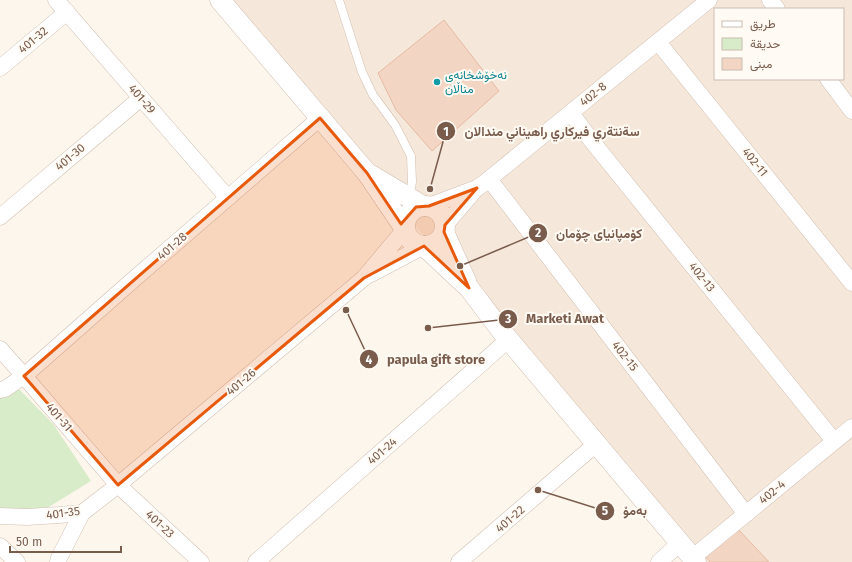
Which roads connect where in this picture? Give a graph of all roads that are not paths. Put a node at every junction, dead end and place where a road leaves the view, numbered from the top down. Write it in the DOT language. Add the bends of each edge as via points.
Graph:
graph roads {
  1 [pos="220,0"];
  2 [pos="339,0"];
  3 [pos="709,0"];
  4 [pos="770,0"];
  5 [pos="61,6"];
  6 [pos="776,8"];
  7 [pos="658,42"];
  8 [pos="0,68"];
  9 [pos="829,80"];
  10 [pos="141,98"];
  11 [pos="852,111"];
  12 [pos="571,112"];
  13 [pos="320,118"];
  14 [pos="367,174"];
  15 [pos="483,183"];
  16 [pos="228,198"];
  17 [pos="420,203"];
  18 [pos="0,217"];
  19 [pos="445,228"];
  20 [pos="405,230"];
  21 [pos="424,246"];
  22 [pos="364,278"];
  23 [pos="852,282"];
  24 [pos="469,288"];
  25 [pos="508,340"];
  26 [pos="0,349"];
  27 [pos="24,376"];
  28 [pos="0,390"];
  29 [pos="852,427"];
  30 [pos="834,441"];
  31 [pos="596,444"];
  32 [pos="118,485"];
  33 [pos="82,513"];
  34 [pos="746,514"];
  35 [pos="0,516"];
  36 [pos="0,546"];
  37 [pos="689,554"];
  38 [pos="17,562"];
  39 [pos="58,562"];
  40 [pos="202,562"];
  41 [pos="256,562"];
  42 [pos="459,562"];
  43 [pos="659,562"];
  1 -- 13 [label="street"];
  2 -- 17 [label="lane" via="372,95 395,125 410,156 412,182"];
  3 -- 7 [label="street, 402-8"];
  4 -- 6 [label="street"];
  5 -- 8 [label="street, 401-32"];
  5 -- 10 [label="street, 401-29"];
  7 -- 12 [label="street, 402-8"];
  7 -- 23 [label="street, 402-11"];
  9 -- 11 [label="street"];
  10 -- 16 [label="street, 401-29"];
  10 -- 18 [label="street, 401-30"];
  12 -- 15 [label="street, 402-8"];
  12 -- 30 [label="street, 402-13"];
  13 -- 14 [label="street"];
  13 -- 16 [label="street, 401-28"];
  14 -- 17 [label="street"];
  14 -- 20 [label="street"];
  15 -- 17 [label="street"];
  15 -- 19 [label="street"];
  15 -- 34 [label="street, 402-15"];
  16 -- 27 [label="street, 401-28"];
  17 -- 19 [label="street" via="435,208 440,213"];
  17 -- 20 [label="street" via="407,216"];
  19 -- 21 [label="street" via="442,238"];
  19 -- 24 [label="street"];
  20 -- 21 [label="street" via="411,241"];
  20 -- 22 [label="street"];
  21 -- 22 [label="street"];
  21 -- 24 [label="street"];
  22 -- 32 [label="street, 401-26"];
  24 -- 25 [label="street"];
  25 -- 31 [label="street"];
  25 -- 41 [label="street, 401-24"];
  26 -- 27 [label="street, 401-31"];
  27 -- 28 [label="street, 401-28"];
  27 -- 32 [label="street, 401-31"];
  29 -- 30 [label="street, 402-4"];
  30 -- 34 [label="street, 402-4"];
  31 -- 37 [label="street"];
  31 -- 42 [label="street, 401-22"];
  32 -- 33 [label="street, 401-35"];
  32 -- 40 [label="street, 401-23"];
  33 -- 35 [label="street, 401-35"];
  33 -- 39 [label="street"];
  34 -- 37 [label="street, 402-4"];
  36 -- 38 [label="street"];
  37 -- 43 [label="street, 402-4"];
}
